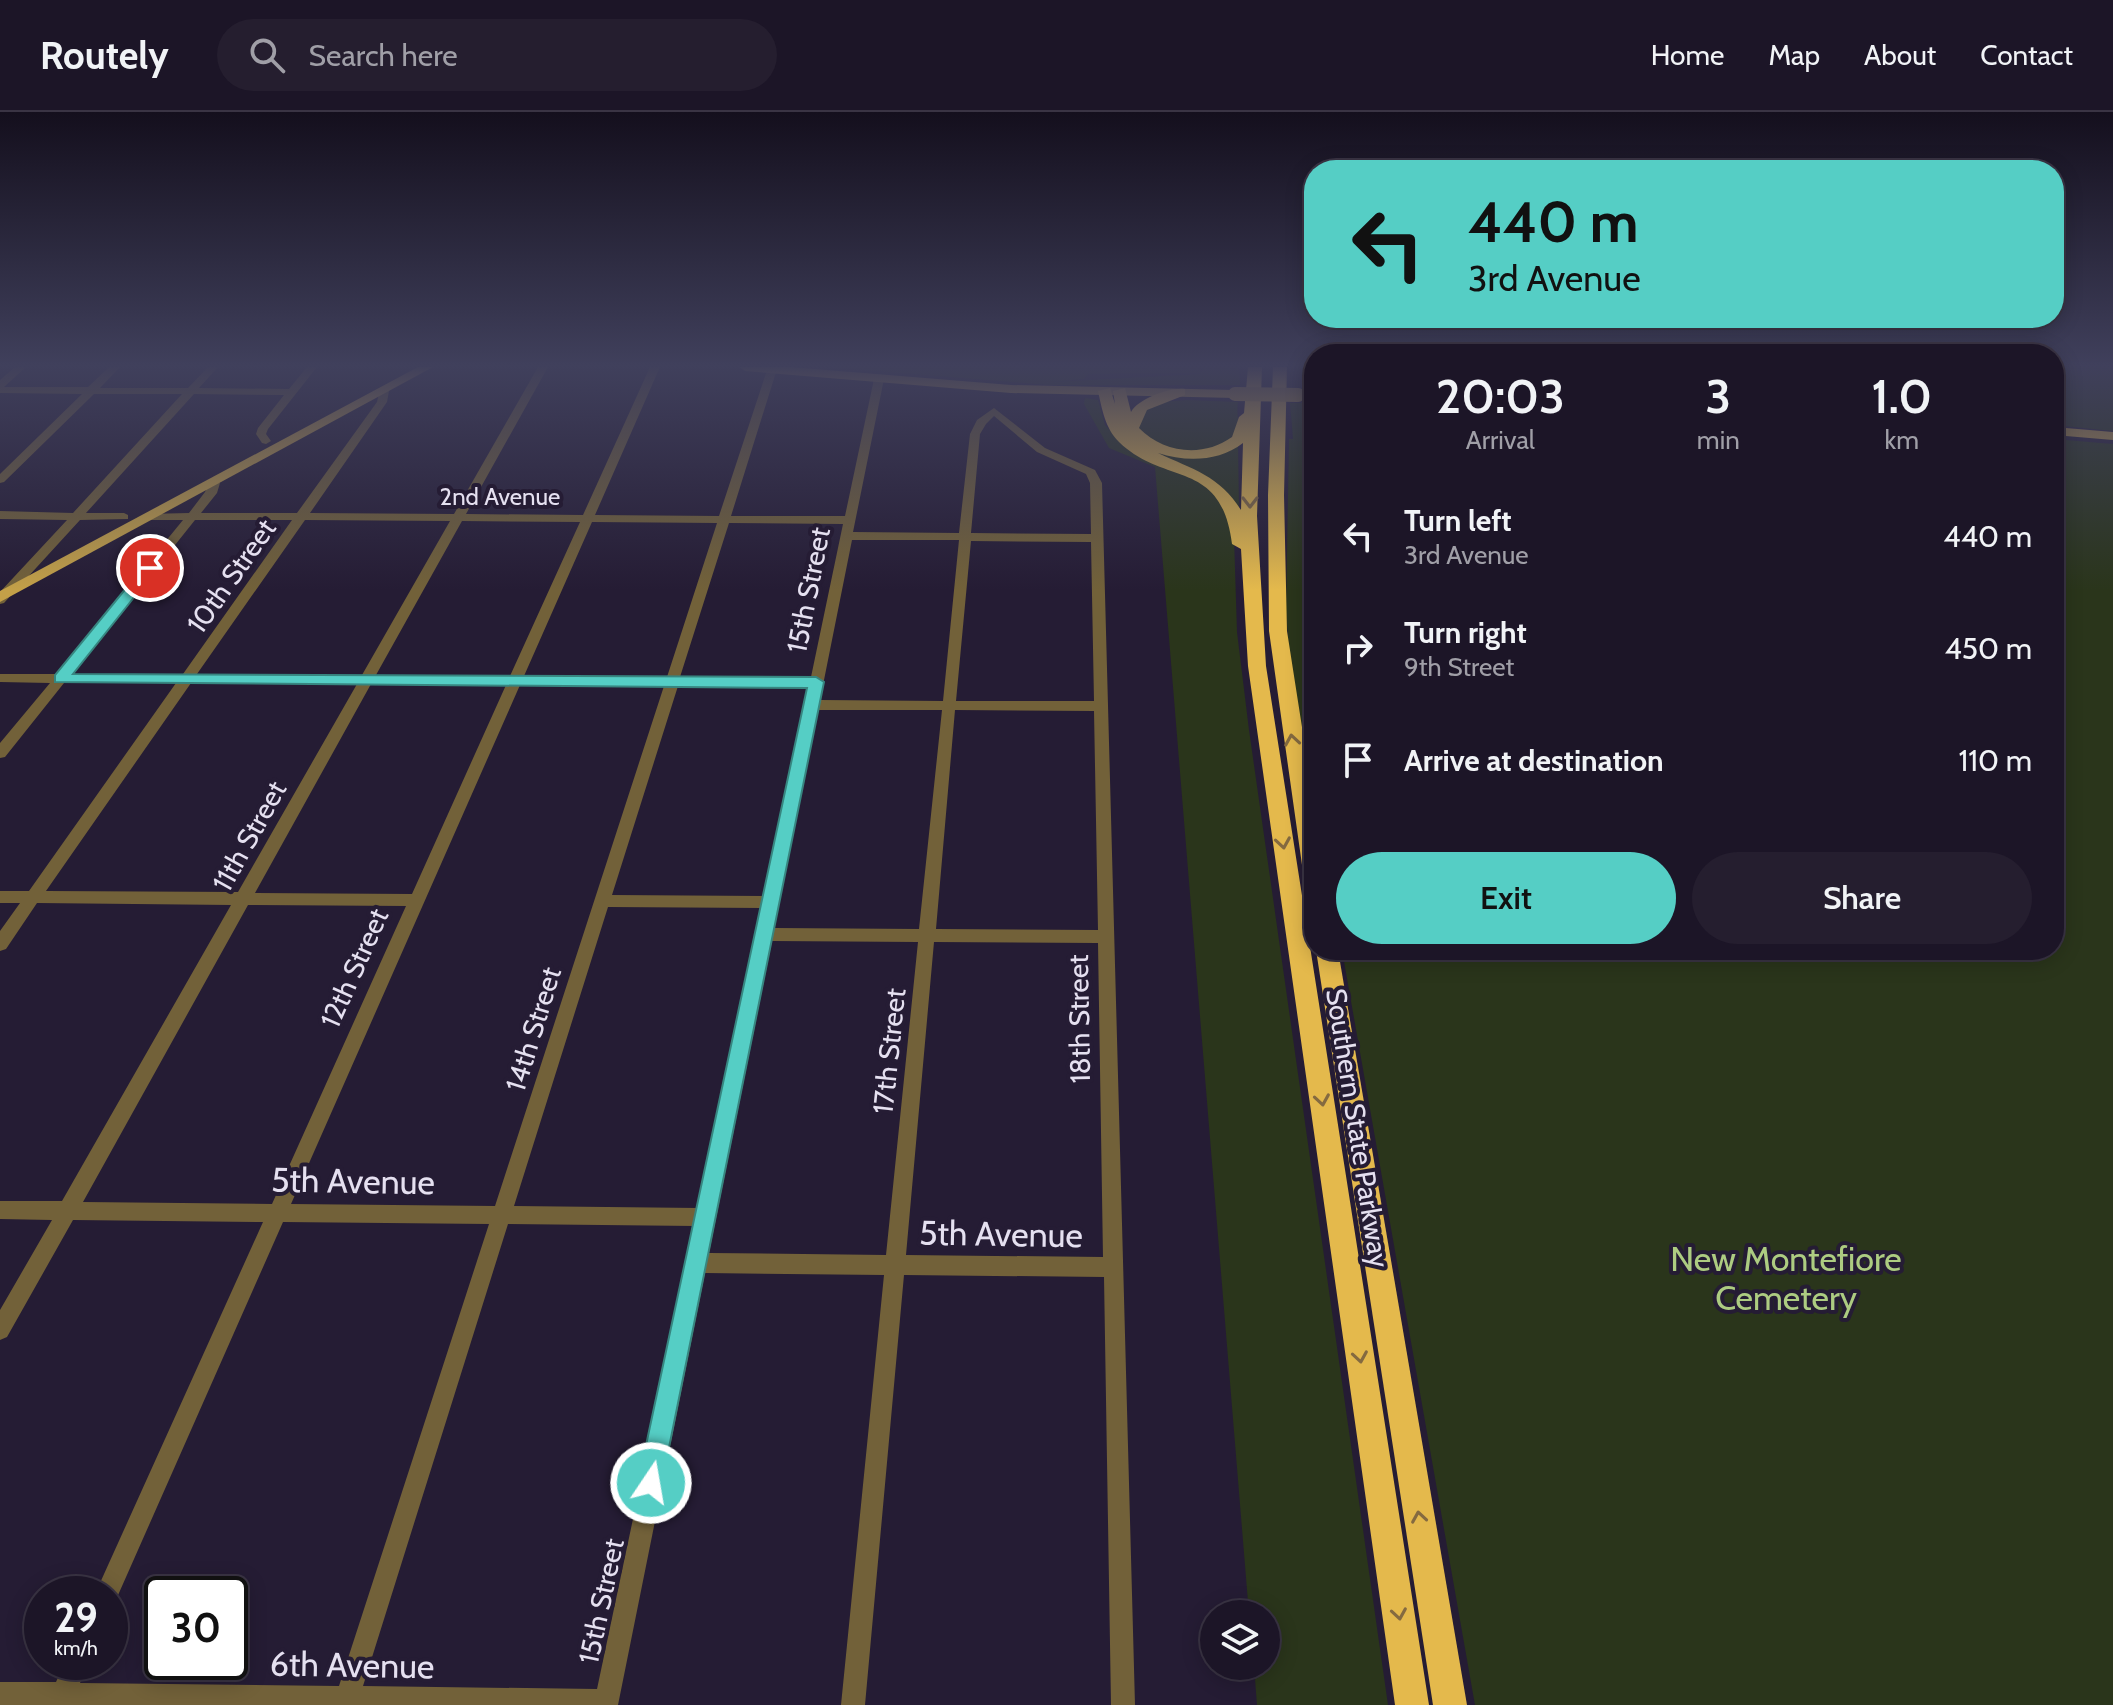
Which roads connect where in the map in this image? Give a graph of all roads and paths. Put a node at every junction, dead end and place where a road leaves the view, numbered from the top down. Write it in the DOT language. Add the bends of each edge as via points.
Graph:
graph roads {
  1 [pos="40,441"];
  2 [pos="144,441"];
  3 [pos="266,441"];
  4 [pos="291,441"];
  5 [pos="355,441"];
  6 [pos="501,441"];
  7 [pos="621,441"];
  8 [pos="748,441"];
  9 [pos="866,441"];
  10 [pos="974,441"];
  11 [pos="1031,441"];
  12 [pos="1127,441"];
  13 [pos="1144,441"];
  14 [pos="1235,441"];
  15 [pos="1252,441"];
  16 [pos="1277,441"];
  17 [pos="0,480"];
  18 [pos="214,483"];
  19 [pos="0,515"];
  20 [pos="77,515"];
  21 [pos="151,516"];
  22 [pos="192,516"];
  23 [pos="124,517"];
  24 [pos="302,517"];
  25 [pos="458,518"];
  26 [pos="586,518"];
  27 [pos="723,519"];
  28 [pos="847,528"];
  29 [pos="965,537"];
  30 [pos="1097,538"];
  31 [pos="32,566"];
  32 [pos="1251,592"];
  33 [pos="1,593"];
  34 [pos="0,678"];
  35 [pos="60,679"];
  36 [pos="187,679"];
  37 [pos="367,679"];
  38 [pos="515,681"];
  39 [pos="672,681"];
  40 [pos="816,682"];
  41 [pos="811,705"];
  42 [pos="949,705"];
  43 [pos="1101,706"];
  44 [pos="0,753"];
  45 [pos="1304,807"];
  46 [pos="0,897"];
  47 [pos="33,898"];
  48 [pos="243,899"];
  49 [pos="417,900"];
  50 [pos="601,901"];
  51 [pos="770,902"];
  52 [pos="764,934"];
  53 [pos="927,935"];
  54 [pos="1105,937"];
  55 [pos="0,944"];
  56 [pos="1329,960"];
  57 [pos="0,1210"];
  58 [pos="67,1211"];
  59 [pos="279,1212"];
  60 [pos="502,1214"];
  61 [pos="705,1217"];
  62 [pos="696,1263"];
  63 [pos="895,1265"];
  64 [pos="1113,1267"];
  65 [pos="0,1330"];
  66 [pos="115,1576"];
  67 [pos="69,1680"];
  68 [pos="0,1694"];
  69 [pos="60,1700"];
  70 [pos="346,1702"];
  71 [pos="606,1703"];
  72 [pos="853,1705"];
  73 [pos="1123,1705"];
  74 [pos="1412,1705"];
  75 [pos="1450,1705"];
  1 -- 17 [label="street"];
  2 -- 20 [label="street"];
  3 -- 23 [label="main road"];
  4 -- 18 [label="main road"];
  5 -- 24 [label="street, 10th Street"];
  6 -- 25 [label="street, 11th Street"];
  7 -- 26 [label="street, 12th Street"];
  8 -- 27 [label="street, 14th Street"];
  9 -- 28 [label="street, 15th Street"];
  10 -- 29 [label="street, 17th Street"];
  11 -- 30 [label="street, 18th Street" via="1093,474"];
  12 -- 32 [label="highway" via="1204,479 1227,499 1237,520"];
  13 -- 14 [label="highway" via="1189,454 1217,451"];
  15 -- 32 [label="highway, Southern State Parkway, one-way"];
  45 -- 16 [label="highway, one-way" via="1280,650"];
  18 -- 21 [label="main road"];
  18 -- 22 [label="street"];
  19 -- 20 [label="street"];
  20 -- 23 [label="street"];
  20 -- 31 [label="street"];
  21 -- 22 [label="street, 2nd Avenue"];
  21 -- 33 [label="main road"];
  22 -- 24 [label="street, 2nd Avenue"];
  22 -- 35 [label="street"];
  23 -- 31 [label="main road"];
  24 -- 25 [label="street, 2nd Avenue"];
  24 -- 36 [label="street, 10th Street"];
  25 -- 26 [label="street, 2nd Avenue"];
  25 -- 37 [label="street, 11th Street"];
  26 -- 27 [label="street, 2nd Avenue"];
  26 -- 38 [label="street, 12th Street"];
  27 -- 28 [label="street, 2nd Avenue"];
  27 -- 39 [label="street, 14th Street"];
  28 -- 29 [label="street, 2nd Avenue"];
  28 -- 40 [label="street, 15th Street"];
  29 -- 30 [label="street, 2nd Avenue"];
  29 -- 42 [label="street, 17th Street"];
  30 -- 43 [label="street, 18th Street"];
  31 -- 33 [label="main road"];
  32 -- 74 [label="highway, Southern State Parkway, one-way" via="1263,707"];
  34 -- 35 [label="street"];
  35 -- 36 [label="street"];
  35 -- 44 [label="street"];
  36 -- 37 [label="street"];
  36 -- 47 [label="street, 10th Street"];
  37 -- 38 [label="street"];
  37 -- 48 [label="street, 11th Street"];
  38 -- 39 [label="street"];
  38 -- 49 [label="street, 12th Street"];
  39 -- 40 [label="street"];
  39 -- 50 [label="street, 14th Street"];
  40 -- 41 [label="street, 15th Street"];
  41 -- 42 [label="street"];
  41 -- 51 [label="street, 15th Street"];
  42 -- 43 [label="street"];
  42 -- 53 [label="street, 17th Street"];
  43 -- 54 [label="street, 18th Street"];
  46 -- 47 [label="street"];
  47 -- 48 [label="street"];
  47 -- 55 [label="street, 10th Street"];
  48 -- 49 [label="street"];
  48 -- 58 [label="street, 11th Street"];
  49 -- 59 [label="street, 12th Street"];
  50 -- 51 [label="street"];
  50 -- 60 [label="street, 14th Street"];
  51 -- 52 [label="street, 15th Street"];
  52 -- 53 [label="street"];
  52 -- 61 [label="street, 15th Street"];
  53 -- 54 [label="street"];
  53 -- 63 [label="street, 17th Street"];
  54 -- 64 [label="street, 18th Street"];
  75 -- 56 [label="highway, Southern State Parkway, one-way"];
  57 -- 58 [label="street, 5th Avenue"];
  58 -- 59 [label="street, 5th Avenue"];
  58 -- 65 [label="street, 11th Street"];
  59 -- 60 [label="street, 5th Avenue"];
  59 -- 66 [label="street, 12th Street"];
  60 -- 61 [label="street, 5th Avenue"];
  60 -- 70 [label="street, 14th Street"];
  61 -- 62 [label="street, 15th Street"];
  62 -- 63 [label="street, 5th Avenue"];
  62 -- 71 [label="street, 15th Street"];
  63 -- 64 [label="street, 5th Avenue"];
  63 -- 72 [label="street, 17th Street"];
  64 -- 73 [label="street, 18th Street"];
  67 -- 69 [label="street"];
  68 -- 69 [label="street, 6th Avenue"];
  69 -- 70 [label="street, 6th Avenue"];
  70 -- 71 [label="street, 6th Avenue"];
}
